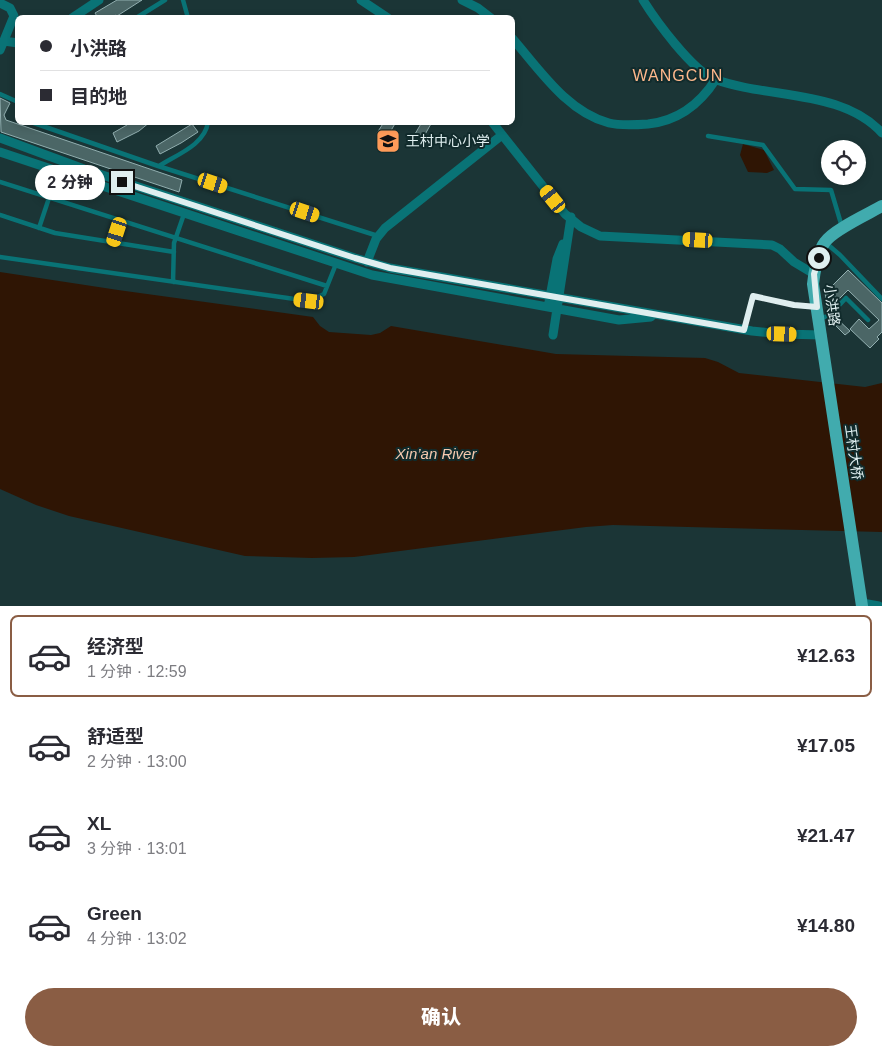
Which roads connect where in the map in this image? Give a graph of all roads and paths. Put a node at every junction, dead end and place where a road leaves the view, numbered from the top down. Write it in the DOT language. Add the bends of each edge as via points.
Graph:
graph roads {
  1 [pos="99,0"];
  2 [pos="165,0"];
  3 [pos="183,0"];
  4 [pos="361,0"];
  5 [pos="462,0"];
  6 [pos="642,0"];
  7 [pos="0,3"];
  8 [pos="76,15"];
  9 [pos="141,15"];
  10 [pos="187,15"];
  11 [pos="384,15"];
  12 [pos="487,15"];
  13 [pos="515,42"];
  14 [pos="15,44"];
  15 [pos="2,46"];
  16 [pos="716,79"];
  17 [pos="0,94"];
  18 [pos="15,101"];
  19 [pos="46,125"];
  20 [pos="207,125"];
  21 [pos="494,125"];
  22 [pos="882,133"];
  23 [pos="502,135"];
  24 [pos="708,136"];
  25 [pos="0,138"];
  26 [pos="0,152"];
  27 [pos="158,166"];
  28 [pos="0,182"];
  29 [pos="49,198"];
  30 [pos="882,206"];
  31 [pos="184,214"];
  32 [pos="0,215"];
  33 [pos="572,219"];
  34 [pos="121,221"];
  35 [pos="39,228"];
  36 [pos="842,228"];
  37 [pos="378,236"];
  38 [pos="176,238"];
  39 [pos="825,242"];
  40 [pos="113,244"];
  41 [pos="174,252"];
  42 [pos="0,257"];
  43 [pos="367,262"];
  44 [pos="336,264"];
  45 [pos="814,274"];
  46 [pos="172,282"];
  47 [pos="327,286"];
  48 [pos="550,297"];
  49 [pos="882,299"];
  50 [pos="548,307"];
  51 [pos="818,313"];
  52 [pos="664,316"];
  53 [pos="868,320"];
  54 [pos="744,330"];
  55 [pos="553,335"];
  56 [pos="822,335"];
  57 [pos="824,352"];
  58 [pos="862,604"];
  59 [pos="879,606"];
  1 -- 8 [label="street"];
  2 -- 9 [label="lane"];
  3 -- 10 [label="lane"];
  4 -- 11 [label="street"];
  5 -- 12 [label="street"];
  6 -- 16 [label="street" via="694,64"];
  7 -- 15 [label="street" via="10,8 14,16"];
  13 -- 16 [label="street" via="568,99 592,117 610,124 657,123 674,117 703,97"];
  14 -- 15 [label="street"];
  16 -- 22 [label="street" via="842,106 866,118"];
  17 -- 18 [label="lane"];
  19 -- 27 [label="lane"];
  20 -- 27 [label="lane" via="198,142"];
  21 -- 23 [label="street"];
  23 -- 33 [label="street"];
  23 -- 37 [label="street"];
  24 -- 36 [label="lane" via="763,145 795,189 831,190"];
  25 -- 43 [label="street"];
  26 -- 31 [label="street"];
  27 -- 37 [label="lane"];
  28 -- 29 [label="lane"];
  29 -- 34 [label="lane"];
  29 -- 35 [label="lane"];
  30 -- 36 [label="main road"];
  31 -- 38 [label="lane"];
  31 -- 44 [label="street"];
  32 -- 35 [label="lane"];
  33 -- 45 [label="street" via="600,236 772,245"];
  33 -- 48 [label="street" via="557,259"];
  33 -- 55 [label="street"];
  34 -- 38 [label="lane"];
  34 -- 40 [label="lane"];
  35 -- 40 [label="lane"];
  36 -- 39 [label="main road"];
  37 -- 43 [label="street"];
  38 -- 41 [label="lane"];
  38 -- 47 [label="lane"];
  39 -- 45 [label="main road, 小洪路"];
  39 -- 49 [label="lane"];
  40 -- 41 [label="lane"];
  41 -- 46 [label="lane"];
  42 -- 46 [label="lane"];
  43 -- 48 [label="street"];
  44 -- 47 [label="lane"];
  44 -- 50 [label="street" via="403,282"];
  45 -- 51 [label="main road, 小洪路"];
  46 -- 47 [label="lane" via="309,301 324,294"];
  48 -- 50 [label="street"];
  48 -- 52 [label="street"];
  50 -- 52 [label="street" via="619,320"];
  51 -- 53 [label="lane" via="829,316 846,298"];
  51 -- 54 [label="lane" via="753,296"];
  51 -- 56 [label="main road, 小洪路"];
  52 -- 54 [label="street"];
  54 -- 56 [label="street"];
  56 -- 57 [label="main road, 小洪路"];
  57 -- 58 [label="main road, 王村大桥"];
  58 -- 59 [label="street"];
}
